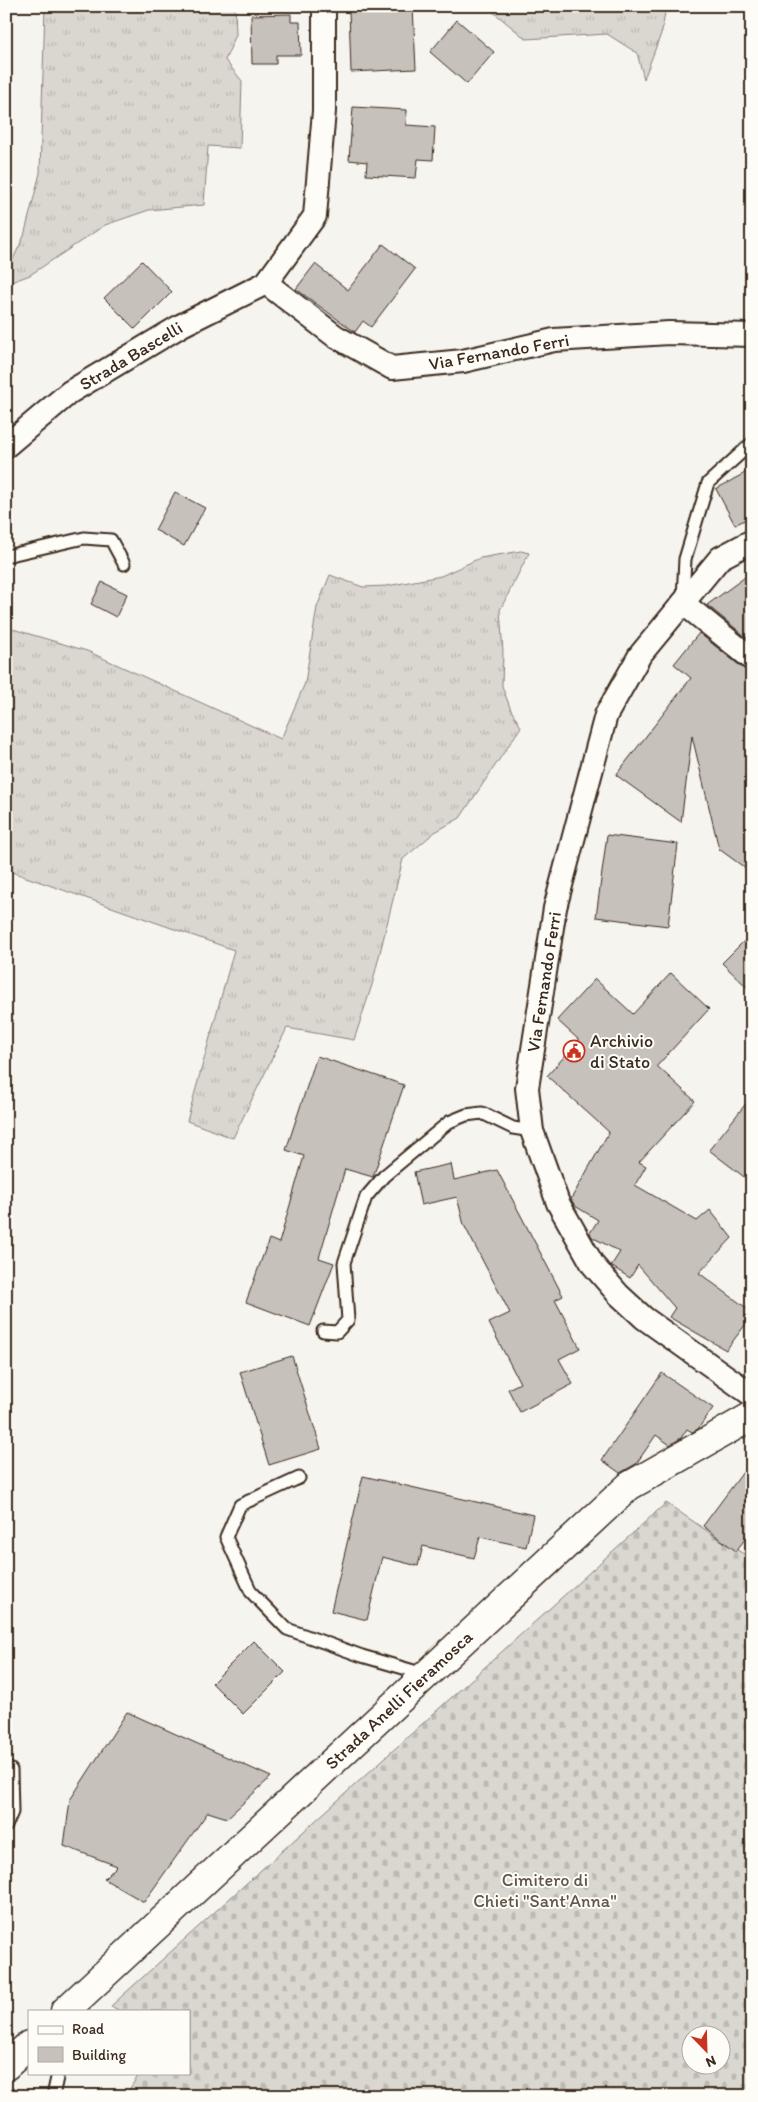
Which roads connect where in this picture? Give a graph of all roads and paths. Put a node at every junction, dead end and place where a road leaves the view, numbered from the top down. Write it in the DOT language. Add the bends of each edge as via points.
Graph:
graph roads {
  1 [pos="324,6"];
  2 [pos="266,283"];
  3 [pos="752,335"];
  4 [pos="752,443"];
  5 [pos="6,446"];
  6 [pos="752,541"];
  7 [pos="6,556"];
  8 [pos="124,564"];
  9 [pos="683,603"];
  10 [pos="752,659"];
  11 [pos="532,1131"];
  12 [pos="323,1331"];
  13 [pos="752,1395"];
  14 [pos="752,1416"];
  15 [pos="299,1478"];
  16 [pos="426,1675"];
  17 [pos="6,1767"];
  18 [pos="6,1826"];
  19 [pos="72,2007"];
  20 [pos="28,2046"];
  21 [pos="6,2066"];
  22 [pos="58,2074"];
  23 [pos="53,2096"];
  1 -- 2 [label="street" via="324,112 315,216"];
  2 -- 3 [label="street, Via Fernando Ferri" via="335,336 392,368 463,361 554,340 669,333"];
  2 -- 5 [label="street, Strada Bascelli" via="182,325 70,392"];
  4 -- 9 [label="lane" via="708,482 685,559"];
  6 -- 9 [label="street, Via Fernando Ferri" via="720,558"];
  7 -- 8 [label="lane" via="84,538 111,540"];
  9 -- 10 [label="street"];
  9 -- 11 [label="street, Via Fernando Ferri" via="640,655 606,715 555,908 527,1088"];
  11 -- 12 [label="lane" via="513,1128 482,1113 466,1115 449,1122 384,1176 366,1197 344,1263 348,1320 337,1332"];
  11 -- 13 [label="street, Via Fernando Ferri" via="558,1203 593,1265 644,1318"];
  14 -- 16 [label="street, Strada Anelli Fieramosca" via="630,1486"];
  15 -- 16 [label="lane" via="240,1505 226,1537 251,1592 287,1629"];
  16 -- 19 [label="street, Strada Anelli Fieramosca"];
  17 -- 18 [label="lane" via="11,1770 12,1812"];
  20 -- 21 [label="street"];
  22 -- 23 [label="lane"];
}
